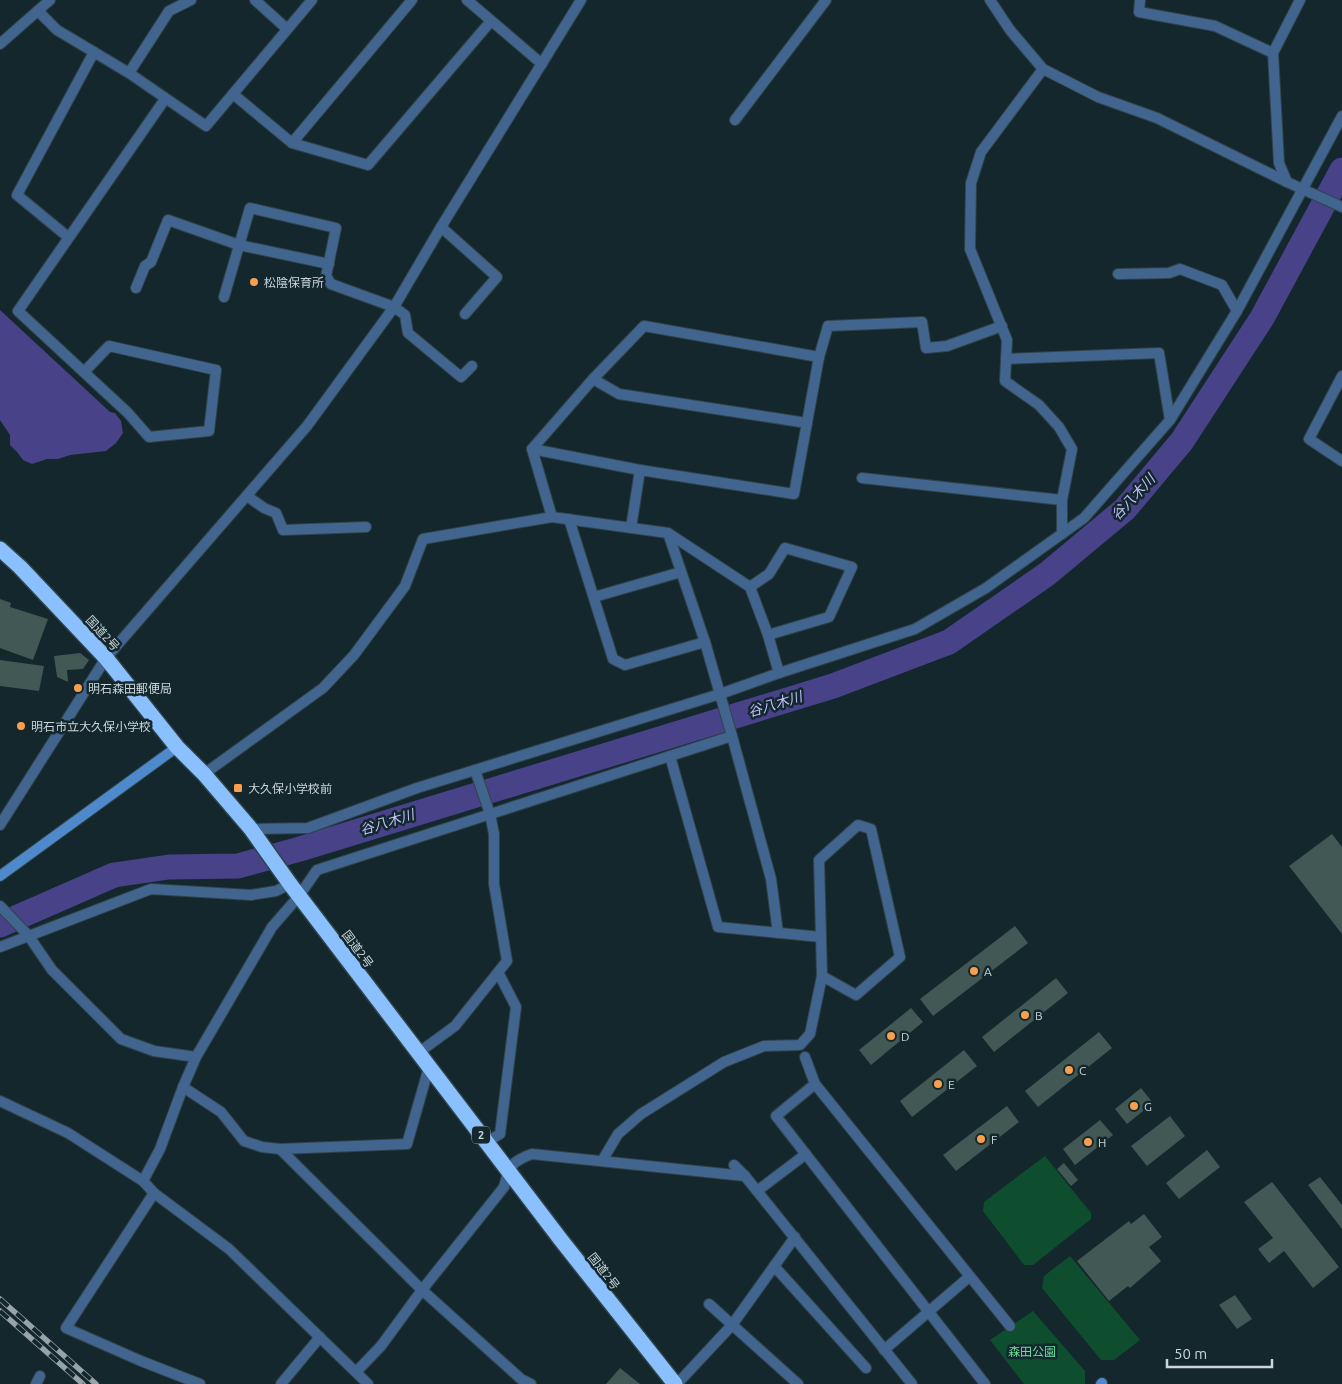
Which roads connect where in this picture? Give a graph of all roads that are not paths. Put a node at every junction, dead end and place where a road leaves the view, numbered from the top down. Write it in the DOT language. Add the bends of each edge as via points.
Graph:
graph roads {
  1 [pos="50,0"];
  2 [pos="191,0"];
  3 [pos="255,0"];
  4 [pos="312,0"];
  5 [pos="412,0"];
  6 [pos="467,0"];
  7 [pos="826,0"];
  8 [pos="990,0"];
  9 [pos="1140,0"];
  10 [pos="1300,0"];
  11 [pos="580,1"];
  12 [pos="38,11"];
  13 [pos="491,20"];
  14 [pos="287,29"];
  15 [pos="0,44"];
  16 [pos="94,52"];
  17 [pos="1273,53"];
  18 [pos="542,64"];
  19 [pos="1043,69"];
  20 [pos="129,73"];
  21 [pos="233,94"];
  22 [pos="165,99"];
  23 [pos="1342,116"];
  24 [pos="735,120"];
  25 [pos="292,143"];
  26 [pos="1287,182"];
  27 [pos="1302,189"];
  28 [pos="1342,207"];
  29 [pos="441,227"];
  30 [pos="68,237"];
  31 [pos="239,245"];
  32 [pos="329,264"];
  33 [pos="1118,274"];
  34 [pos="136,288"];
  35 [pos="224,297"];
  36 [pos="394,307"];
  37 [pos="1237,311"];
  38 [pos="465,314"];
  39 [pos="1002,326"];
  40 [pos="818,357"];
  41 [pos="1006,359"];
  42 [pos="472,366"];
  43 [pos="84,372"];
  44 [pos="1342,378"];
  45 [pos="593,379"];
  46 [pos="1170,420"];
  47 [pos="807,424"];
  48 [pos="532,449"];
  49 [pos="1342,461"];
  50 [pos="640,470"];
  51 [pos="862,478"];
  52 [pos="246,496"];
  53 [pos="1062,500"];
  54 [pos="552,517"];
  55 [pos="569,519"];
  56 [pos="366,527"];
  57 [pos="631,528"];
  58 [pos="668,533"];
  59 [pos="1062,534"];
  60 [pos="0,548"];
  61 [pos="681,572"];
  62 [pos="750,588"];
  63 [pos="594,597"];
  64 [pos="768,635"];
  65 [pos="704,642"];
  66 [pos="106,658"];
  67 [pos="779,673"];
  68 [pos="720,694"];
  69 [pos="732,736"];
  70 [pos="177,747"];
  71 [pos="670,756"];
  72 [pos="475,770"];
  73 [pos="204,774"];
  74 [pos="490,814"];
  75 [pos="0,825"];
  76 [pos="251,829"];
  77 [pos="0,876"];
  78 [pos="295,890"];
  79 [pos="0,906"];
  80 [pos="778,933"];
  81 [pos="28,935"];
  82 [pos="821,937"];
  83 [pos="0,947"];
  84 [pos="498,974"];
  85 [pos="822,976"];
  86 [pos="418,1053"];
  87 [pos="196,1056"];
  88 [pos="804,1058"];
  89 [pos="429,1067"];
  90 [pos="815,1084"];
  91 [pos="183,1087"];
  92 [pos="0,1101"];
  93 [pos="487,1142"];
  94 [pos="280,1149"];
  95 [pos="806,1154"];
  96 [pos="602,1161"];
  97 [pos="734,1165"];
  98 [pos="508,1170"];
  99 [pos="745,1176"];
  100 [pos="143,1181"];
  101 [pos="757,1191"];
  102 [pos="154,1193"];
  103 [pos="795,1238"];
  104 [pos="774,1266"];
  105 [pos="969,1277"];
  106 [pos="422,1290"];
  107 [pos="709,1304"];
  108 [pos="928,1312"];
  109 [pos="732,1325"];
  110 [pos="1010,1326"];
  111 [pos="320,1337"];
  112 [pos="884,1350"];
  113 [pos="866,1368"];
  114 [pos="356,1372"];
  115 [pos="200,1384"];
  116 [pos="281,1384"];
  117 [pos="368,1384"];
  118 [pos="531,1384"];
  119 [pos="676,1384"];
  120 [pos="798,1384"];
  121 [pos="912,1384"];
  122 [pos="985,1384"];
  1 -- 12 [label="street"];
  2 -- 20 [label="street" via="169,11"];
  3 -- 14 [label="street"];
  4 -- 14 [label="street"];
  5 -- 25 [label="street"];
  6 -- 13 [label="street"];
  7 -- 24 [label="street"];
  8 -- 19 [label="street"];
  9 -- 17 [label="street" via="1139,12 1215,26"];
  10 -- 17 [label="street"];
  11 -- 18 [label="street"];
  12 -- 15 [label="street"];
  12 -- 16 [label="street" via="57,30"];
  13 -- 18 [label="street"];
  13 -- 25 [label="street" via="368,165"];
  14 -- 21 [label="street"];
  16 -- 20 [label="street"];
  16 -- 30 [label="street" via="17,195"];
  17 -- 26 [label="street" via="1279,163"];
  18 -- 29 [label="street"];
  19 -- 26 [label="street" via="1098,97 1157,118"];
  19 -- 39 [label="street" via="981,152 971,183 970,249"];
  20 -- 22 [label="street"];
  21 -- 22 [label="street" via="206,126"];
  21 -- 25 [label="street"];
  22 -- 30 [label="street"];
  23 -- 27 [label="street"];
  26 -- 27 [label="street"];
  27 -- 28 [label="street"];
  27 -- 37 [label="street"];
  29 -- 36 [label="street"];
  29 -- 38 [label="street" via="497,277"];
  30 -- 43 [label="street" via="18,311"];
  31 -- 32 [label="street"];
  31 -- 32 [label="street" via="250,208 336,228"];
  31 -- 34 [label="street" via="168,220 151,262 145,266"];
  31 -- 35 [label="street"];
  32 -- 36 [label="street" via="326,276 331,284"];
  33 -- 37 [label="street" via="1169,273 1180,269 1222,285"];
  36 -- 42 [label="street" via="405,315 408,333 461,377"];
  36 -- 52 [label="street" via="307,426"];
  37 -- 46 [label="street"];
  39 -- 40 [label="street" via="947,346 926,348 922,322 828,326"];
  39 -- 41 [label="street" via="1007,340"];
  40 -- 45 [label="street" via="644,326"];
  40 -- 47 [label="street"];
  41 -- 46 [label="street" via="1159,353"];
  41 -- 53 [label="street" via="1005,381 1039,405 1059,427 1072,449"];
  43 -- 43 [label="street" via="149,437 209,431 216,370 109,346"];
  44 -- 49 [label="street" via="1309,439"];
  45 -- 47 [label="street" via="619,394"];
  45 -- 48 [label="street"];
  46 -- 59 [label="street" via="1084,518"];
  47 -- 50 [label="street" via="794,494"];
  48 -- 50 [label="street"];
  48 -- 54 [label="street"];
  50 -- 57 [label="street"];
  51 -- 53 [label="street"];
  52 -- 56 [label="street" via="276,513 283,530"];
  52 -- 66 [label="street"];
  53 -- 59 [label="street"];
  54 -- 55 [label="street"];
  54 -- 73 [label="street" via="423,539 405,586 354,655 323,688"];
  55 -- 57 [label="street"];
  55 -- 63 [label="street"];
  57 -- 58 [label="street"];
  58 -- 61 [label="street"];
  58 -- 62 [label="street"];
  59 -- 67 [label="street" via="986,588 915,630"];
  60 -- 66 [label="highway, 国道2号 / 2"];
  61 -- 63 [label="street"];
  61 -- 65 [label="street"];
  62 -- 64 [label="street"];
  62 -- 64 [label="street" via="769,574 785,548 852,567 829,617"];
  63 -- 65 [label="street" via="613,659 625,665"];
  64 -- 67 [label="street"];
  65 -- 68 [label="street"];
  66 -- 70 [label="highway, 国道2号 / 2"];
  66 -- 75 [label="street"];
  67 -- 68 [label="street"];
  68 -- 69 [label="street"];
  68 -- 72 [label="street"];
  69 -- 71 [label="street"];
  69 -- 80 [label="street" via="771,879"];
  70 -- 73 [label="highway, 国道2号 / 2"];
  70 -- 77 [label="street"];
  71 -- 74 [label="street"];
  71 -- 80 [label="street" via="718,927"];
  72 -- 74 [label="street"];
  72 -- 76 [label="street" via="308,828"];
  73 -- 76 [label="highway, 国道2号 / 2"];
  74 -- 78 [label="street" via="317,870"];
  74 -- 84 [label="street" via="494,834 494,884 507,961"];
  76 -- 78 [label="highway, 国道2号 / 2"];
  78 -- 81 [label="street" via="251,895 152,889"];
  78 -- 86 [label="highway, 国道2号 / 2"];
  78 -- 87 [label="street" via="287,912 272,927"];
  79 -- 81 [label="street"];
  80 -- 82 [label="street"];
  81 -- 83 [label="street"];
  81 -- 87 [label="street" via="52,970 121,1039 154,1051"];
  82 -- 85 [label="street"];
  82 -- 85 [label="street" via="819,860 858,826 871,829 900,957 856,995"];
  84 -- 86 [label="street" via="455,1026"];
  84 -- 93 [label="street" via="516,1007 500,1134"];
  85 -- 96 [label="street" via="810,1034 800,1045 764,1046 724,1062 641,1114 618,1134"];
  86 -- 89 [label="highway, 国道2号 / 2"];
  87 -- 91 [label="street"];
  88 -- 90 [label="street"];
  89 -- 93 [label="highway, 国道2号 / 2"];
  89 -- 94 [label="street" via="408,1144"];
  90 -- 95 [label="street" via="776,1116"];
  90 -- 105 [label="street"];
  91 -- 94 [label="street" via="221,1112 244,1141"];
  91 -- 100 [label="street" via="160,1149"];
  92 -- 100 [label="street" via="68,1133"];
  93 -- 98 [label="highway, 国道2号 / 2"];
  94 -- 106 [label="street"];
  95 -- 101 [label="street"];
  95 -- 108 [label="street"];
  96 -- 98 [label="street" via="532,1154 518,1160"];
  96 -- 99 [label="street"];
  97 -- 99 [label="street"];
  98 -- 106 [label="street" via="504,1187"];
  98 -- 119 [label="highway, 国道2号 / 2"];
  99 -- 101 [label="street"];
  100 -- 102 [label="street"];
  101 -- 103 [label="street"];
  102 -- 111 [label="street" via="229,1249"];
  102 -- 115 [label="street" via="66,1328"];
  103 -- 104 [label="street"];
  103 -- 112 [label="street"];
  104 -- 109 [label="street"];
  104 -- 113 [label="street"];
  105 -- 108 [label="street"];
  105 -- 110 [label="street"];
  106 -- 114 [label="street" via="381,1346"];
  106 -- 118 [label="street"];
  107 -- 109 [label="street"];
  108 -- 112 [label="street"];
  108 -- 122 [label="street"];
  109 -- 119 [label="street"];
  109 -- 120 [label="street"];
  111 -- 114 [label="street"];
  111 -- 116 [label="street"];
  112 -- 121 [label="street"];
  114 -- 117 [label="street"];
}
